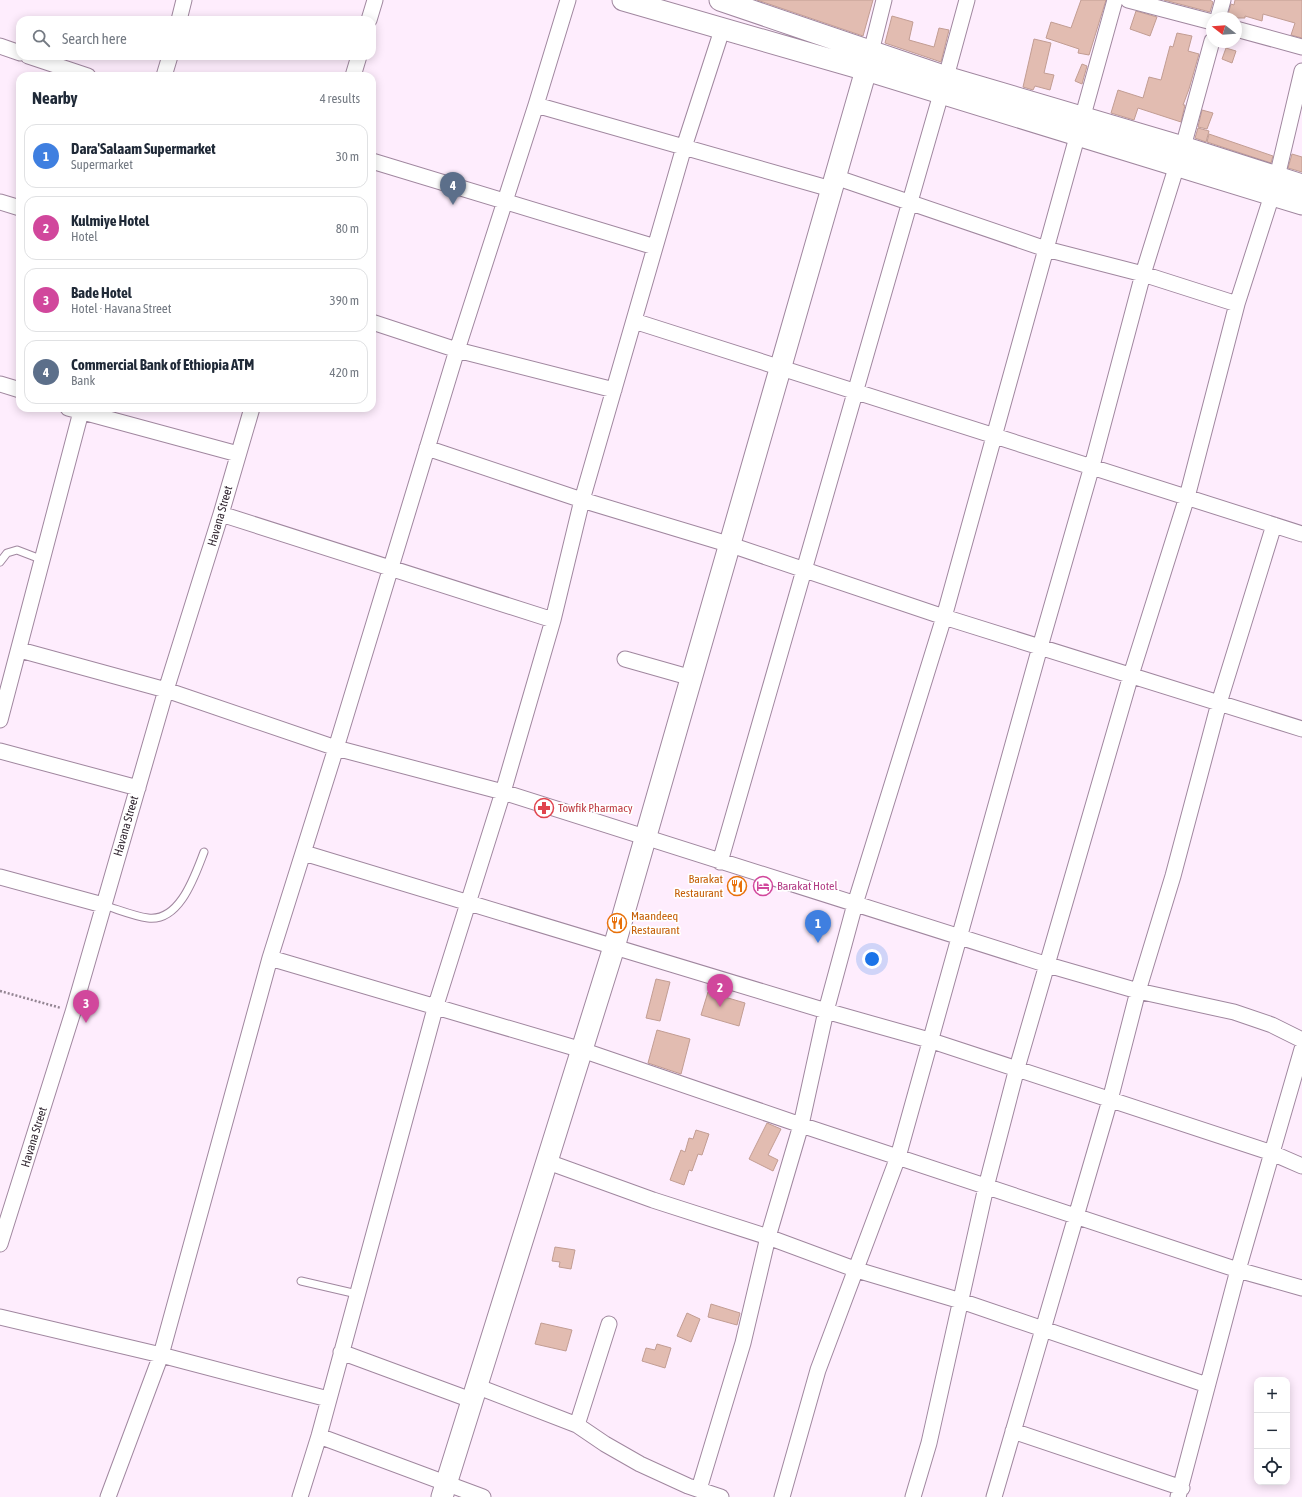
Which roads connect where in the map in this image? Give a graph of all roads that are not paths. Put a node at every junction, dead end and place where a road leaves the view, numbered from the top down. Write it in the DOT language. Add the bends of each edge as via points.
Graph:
graph roads {
  1 [pos="184,0"];
  2 [pos="375,0"];
  3 [pos="568,0"];
  4 [pos="624,0"];
  5 [pos="884,0"];
  6 [pos="967,0"];
  7 [pos="1115,0"];
  8 [pos="1128,0"];
  9 [pos="1223,0"];
  10 [pos="730,2"];
  11 [pos="1220,12"];
  12 [pos="180,16"];
  13 [pos="370,16"];
  14 [pos="1206,20"];
  15 [pos="722,30"];
  16 [pos="1242,31"];
  17 [pos="0,46"];
  18 [pos="1302,47"];
  19 [pos="1210,48"];
  20 [pos="16,52"];
  21 [pos="40,60"];
  22 [pos="169,60"];
  23 [pos="358,60"];
  24 [pos="868,61"];
  25 [pos="1302,71"];
  26 [pos="76,72"];
  27 [pos="165,72"];
  28 [pos="354,72"];
  29 [pos="944,86"];
  30 [pos="536,105"];
  31 [pos="1081,126"];
  32 [pos="684,146"];
  33 [pos="1180,156"];
  34 [pos="376,162"];
  35 [pos="833,183"];
  36 [pos="1302,185"];
  37 [pos="1275,186"];
  38 [pos="505,201"];
  39 [pos="0,202"];
  40 [pos="910,204"];
  41 [pos="1302,204"];
  42 [pos="16,207"];
  43 [pos="656,247"];
  44 [pos="1046,249"];
  45 [pos="1143,274"];
  46 [pos="1237,304"];
  47 [pos="634,321"];
  48 [pos="376,323"];
  49 [pos="457,350"];
  50 [pos="780,366"];
  51 [pos="0,384"];
  52 [pos="16,389"];
  53 [pos="614,390"];
  54 [pos="856,390"];
  55 [pos="77,412"];
  56 [pos="84,412"];
  57 [pos="251,412"];
  58 [pos="994,434"];
  59 [pos="427,448"];
  60 [pos="238,454"];
  61 [pos="1092,466"];
  62 [pos="1187,496"];
  63 [pos="582,500"];
  64 [pos="222,514"];
  65 [pos="1274,525"];
  66 [pos="1302,534"];
  67 [pos="731,545"];
  68 [pos="43,560"];
  69 [pos="0,562"];
  70 [pos="391,568"];
  71 [pos="804,570"];
  72 [pos="944,617"];
  73 [pos="553,620"];
  74 [pos="1040,646"];
  75 [pos="20,650"];
  76 [pos="625,659"];
  77 [pos="1130,674"];
  78 [pos="692,678"];
  79 [pos="166,690"];
  80 [pos="1219,703"];
  81 [pos="0,720"];
  82 [pos="1302,729"];
  83 [pos="336,748"];
  84 [pos="0,751"];
  85 [pos="138,788"];
  86 [pos="503,792"];
  87 [pos="646,837"];
  88 [pos="204,852"];
  89 [pos="304,853"];
  90 [pos="720,862"];
  91 [pos="0,877"];
  92 [pos="468,904"];
  93 [pos="855,904"];
  94 [pos="103,905"];
  95 [pos="959,937"];
  96 [pos="614,947"];
  97 [pos="270,958"];
  98 [pos="1048,965"];
  99 [pos="1138,991"];
  100 [pos="436,1005"];
  101 [pos="826,1011"];
  102 [pos="929,1040"];
  103 [pos="1302,1040"];
  104 [pos="1302,1049"];
  105 [pos="582,1050"];
  106 [pos="1018,1068"];
  107 [pos="1110,1100"];
  108 [pos="801,1125"];
  109 [pos="1272,1153"];
  110 [pos="898,1157"];
  111 [pos="548,1162"];
  112 [pos="1302,1166"];
  113 [pos="986,1187"];
  114 [pos="1077,1216"];
  115 [pos="768,1237"];
  116 [pos="0,1244"];
  117 [pos="857,1270"];
  118 [pos="1238,1270"];
  119 [pos="301,1281"];
  120 [pos="1302,1288"];
  121 [pos="357,1294"];
  122 [pos="961,1301"];
  123 [pos="0,1317"];
  124 [pos="609,1324"];
  125 [pos="1042,1329"];
  126 [pos="341,1352"];
  127 [pos="161,1354"];
  128 [pos="1207,1385"];
  129 [pos="474,1393"];
  130 [pos="328,1399"];
  131 [pos="577,1425"];
  132 [pos="1013,1431"];
  133 [pos="319,1436"];
  134 [pos="444,1490"];
  135 [pos="689,1491"];
  136 [pos="1180,1492"];
  137 [pos="108,1497"];
  138 [pos="300,1497"];
  139 [pos="483,1497"];
  140 [pos="722,1497"];
  141 [pos="782,1497"];
  142 [pos="913,1497"];
  143 [pos="994,1497"];
  1 -- 12 [label="street"];
  2 -- 13 [label="street"];
  3 -- 30 [label="street"];
  4 -- 15 [label="street"];
  5 -- 24 [label="street"];
  6 -- 29 [label="street"];
  7 -- 31 [label="street"];
  8 -- 14 [label="street"];
  9 -- 11 [label="street"];
  10 -- 15 [label="street"];
  10 -- 24 [label="street"];
  15 -- 24 [label="street"];
  15 -- 32 [label="street"];
  16 -- 18 [label="street"];
  17 -- 20 [label="street"];
  19 -- 33 [label="street"];
  21 -- 26 [label="street"];
  22 -- 27 [label="street"];
  23 -- 28 [label="street"];
  24 -- 29 [label="street"];
  24 -- 35 [label="street"];
  25 -- 37 [label="street"];
  29 -- 31 [label="street"];
  29 -- 40 [label="street"];
  30 -- 32 [label="street"];
  30 -- 38 [label="street"];
  31 -- 33 [label="street"];
  31 -- 44 [label="street"];
  32 -- 35 [label="street"];
  32 -- 43 [label="street"];
  33 -- 37 [label="street"];
  33 -- 45 [label="street"];
  34 -- 38 [label="street"];
  35 -- 40 [label="street"];
  35 -- 50 [label="street"];
  36 -- 37 [label="street"];
  37 -- 41 [label="street"];
  37 -- 46 [label="street"];
  38 -- 43 [label="street"];
  38 -- 49 [label="street"];
  39 -- 42 [label="street"];
  40 -- 44 [label="street"];
  40 -- 54 [label="street"];
  43 -- 47 [label="street"];
  44 -- 45 [label="street"];
  44 -- 58 [label="street"];
  45 -- 46 [label="street"];
  45 -- 61 [label="street"];
  46 -- 62 [label="street"];
  47 -- 50 [label="street"];
  47 -- 53 [label="street"];
  48 -- 49 [label="street"];
  49 -- 53 [label="street"];
  49 -- 59 [label="street"];
  50 -- 54 [label="street"];
  50 -- 67 [label="street"];
  51 -- 52 [label="street"];
  53 -- 63 [label="street"];
  54 -- 58 [label="street"];
  54 -- 71 [label="street"];
  55 -- 68 [label="street"];
  56 -- 60 [label="street"];
  57 -- 60 [label="street, Havana Street"];
  58 -- 61 [label="street"];
  58 -- 72 [label="street"];
  59 -- 63 [label="street"];
  59 -- 70 [label="street"];
  60 -- 64 [label="street, Havana Street"];
  61 -- 62 [label="street"];
  61 -- 74 [label="street"];
  62 -- 65 [label="street"];
  62 -- 77 [label="street"];
  63 -- 67 [label="street"];
  63 -- 73 [label="street"];
  64 -- 70 [label="street"];
  64 -- 79 [label="street, Havana Street"];
  65 -- 66 [label="street"];
  65 -- 80 [label="street"];
  67 -- 71 [label="street"];
  67 -- 78 [label="street"];
  68 -- 69 [label="lane" via="16,550 8,553"];
  68 -- 75 [label="street"];
  70 -- 73 [label="street"];
  70 -- 83 [label="street"];
  71 -- 72 [label="street"];
  71 -- 90 [label="street"];
  72 -- 74 [label="street"];
  72 -- 93 [label="street"];
  73 -- 86 [label="street"];
  74 -- 77 [label="street"];
  74 -- 95 [label="street"];
  75 -- 79 [label="street"];
  75 -- 81 [label="street"];
  76 -- 78 [label="street"];
  77 -- 80 [label="street"];
  77 -- 98 [label="street"];
  78 -- 87 [label="street"];
  79 -- 83 [label="street"];
  79 -- 85 [label="street, Havana Street"];
  80 -- 82 [label="street"];
  80 -- 99 [label="street" via="1173,876"];
  83 -- 86 [label="street"];
  83 -- 89 [label="street"];
  84 -- 85 [label="street"];
  85 -- 94 [label="street, Havana Street"];
  86 -- 87 [label="street"];
  86 -- 92 [label="street"];
  87 -- 90 [label="street"];
  87 -- 96 [label="street"];
  88 -- 94 [label="lane" via="187,892 168,915 149,918"];
  89 -- 92 [label="street"];
  89 -- 97 [label="street"];
  90 -- 93 [label="street"];
  91 -- 94 [label="street"];
  92 -- 96 [label="street"];
  92 -- 100 [label="street"];
  93 -- 95 [label="street"];
  93 -- 101 [label="street"];
  94 -- 116 [label="street, Havana Street" via="73,1012"];
  95 -- 98 [label="street"];
  95 -- 102 [label="street"];
  96 -- 101 [label="street"];
  96 -- 105 [label="street"];
  97 -- 100 [label="street"];
  97 -- 127 [label="street"];
  98 -- 99 [label="street"];
  98 -- 106 [label="street"];
  99 -- 103 [label="street" via="1234,1012 1272,1025"];
  99 -- 107 [label="street"];
  100 -- 105 [label="street"];
  100 -- 121 [label="street"];
  101 -- 102 [label="street"];
  101 -- 108 [label="street"];
  102 -- 106 [label="street"];
  102 -- 110 [label="street"];
  104 -- 109 [label="street"];
  105 -- 108 [label="street"];
  105 -- 111 [label="street"];
  106 -- 107 [label="street"];
  106 -- 113 [label="street"];
  107 -- 109 [label="street"];
  107 -- 114 [label="street"];
  108 -- 110 [label="street"];
  108 -- 115 [label="street"];
  109 -- 112 [label="street"];
  109 -- 118 [label="street"];
  110 -- 113 [label="street"];
  110 -- 117 [label="street"];
  111 -- 115 [label="street" via="653,1200"];
  111 -- 129 [label="street"];
  113 -- 114 [label="street"];
  113 -- 122 [label="street"];
  114 -- 118 [label="street"];
  114 -- 125 [label="street"];
  115 -- 117 [label="street"];
  115 -- 135 [label="street" via="744,1343"];
  117 -- 122 [label="street"];
  117 -- 141 [label="street" via="818,1370"];
  118 -- 120 [label="street"];
  118 -- 128 [label="street"];
  119 -- 121 [label="lane"];
  121 -- 126 [label="street"];
  122 -- 125 [label="street"];
  122 -- 142 [label="street" via="929,1443"];
  123 -- 127 [label="street"];
  124 -- 131 [label="street"];
  125 -- 128 [label="street"];
  125 -- 132 [label="street"];
  126 -- 129 [label="street"];
  126 -- 130 [label="street"];
  127 -- 130 [label="street"];
  127 -- 137 [label="street"];
  128 -- 136 [label="street"];
  129 -- 131 [label="street"];
  129 -- 134 [label="street"];
  130 -- 133 [label="street"];
  131 -- 135 [label="street" via="605,1444"];
  132 -- 136 [label="street"];
  132 -- 143 [label="street"];
  133 -- 134 [label="street"];
  133 -- 138 [label="street"];
  134 -- 139 [label="street"];
  135 -- 140 [label="street"];
}
